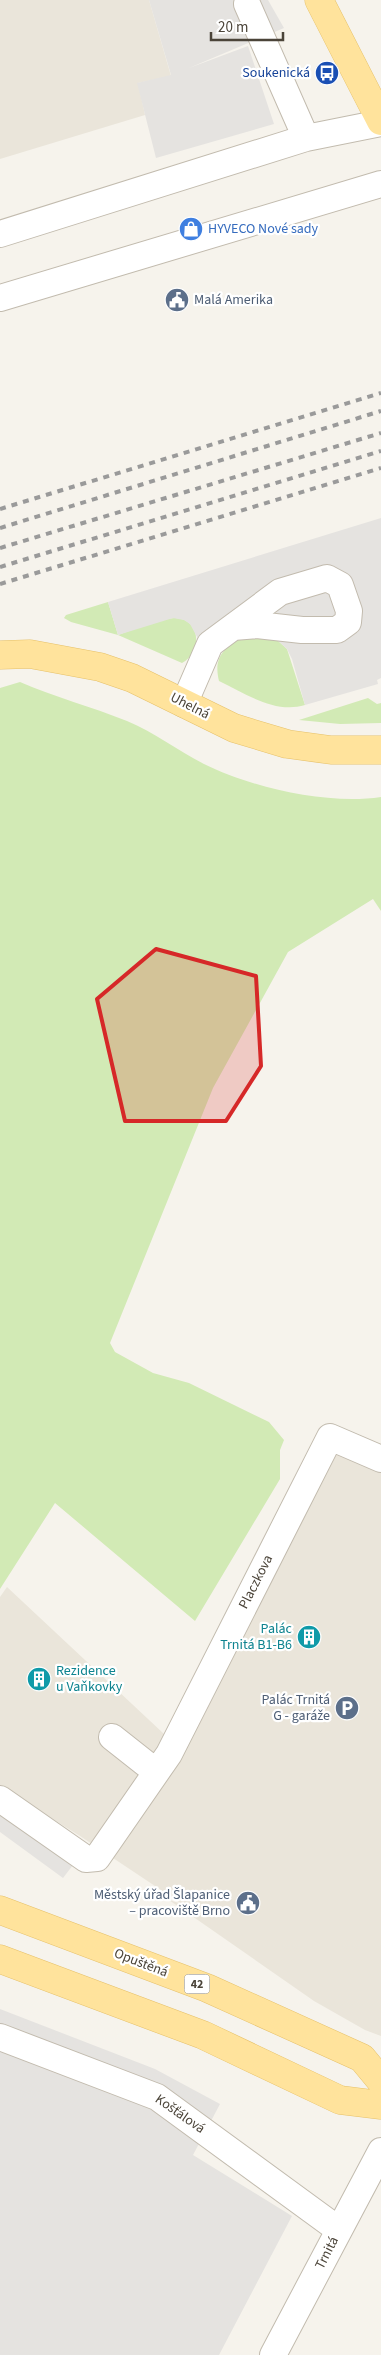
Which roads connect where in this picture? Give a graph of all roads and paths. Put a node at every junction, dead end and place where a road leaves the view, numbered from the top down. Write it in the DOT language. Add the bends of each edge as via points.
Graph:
graph roads {
  1 [pos="319,0"];
  2 [pos="336,0"];
  3 [pos="246,4"];
  4 [pos="337,34"];
  5 [pos="381,122"];
  6 [pos="306,138"];
  7 [pos="381,184"];
  8 [pos="0,234"];
  9 [pos="0,298"];
  10 [pos="233,627"];
  11 [pos="0,656"];
  12 [pos="184,704"];
  13 [pos="381,750"];
  14 [pos="381,1459"];
  15 [pos="112,1738"];
  16 [pos="162,1762"];
  17 [pos="0,1800"];
  18 [pos="0,1910"];
  19 [pos="0,1959"];
  20 [pos="0,2037"];
  21 [pos="381,2081"];
  22 [pos="381,2105"];
  23 [pos="381,2151"];
  24 [pos="338,2230"];
  25 [pos="273,2355"];
  1 -- 4 [label="main road"];
  2 -- 4 [label="main road"];
  3 -- 6 [label="street"];
  4 -- 5 [label="main road"];
  5 -- 6 [label="street"];
  6 -- 8 [label="street"];
  7 -- 9 [label="street"];
  10 -- 12 [label="street" via="210,644"];
  11 -- 12 [label="main road, Uhelná" via="30,654 100,667 132,678"];
  12 -- 13 [label="main road, Uhelná" via="234,728 287,744 331,750"];
  14 -- 16 [label="street, Placzkova" via="330,1438"];
  15 -- 16 [label="street"];
  16 -- 17 [label="street, Placzkova" via="97,1858 91,1860"];
  18 -- 21 [label="main road, Opuštěná / 42" via="207,1988 362,2058"];
  19 -- 22 [label="main road" via="203,2035 340,2100"];
  20 -- 24 [label="street, Košťálová" via="157,2096"];
  23 -- 24 [label="street, Trnitá"];
  24 -- 25 [label="street, Trnitá"];
}
